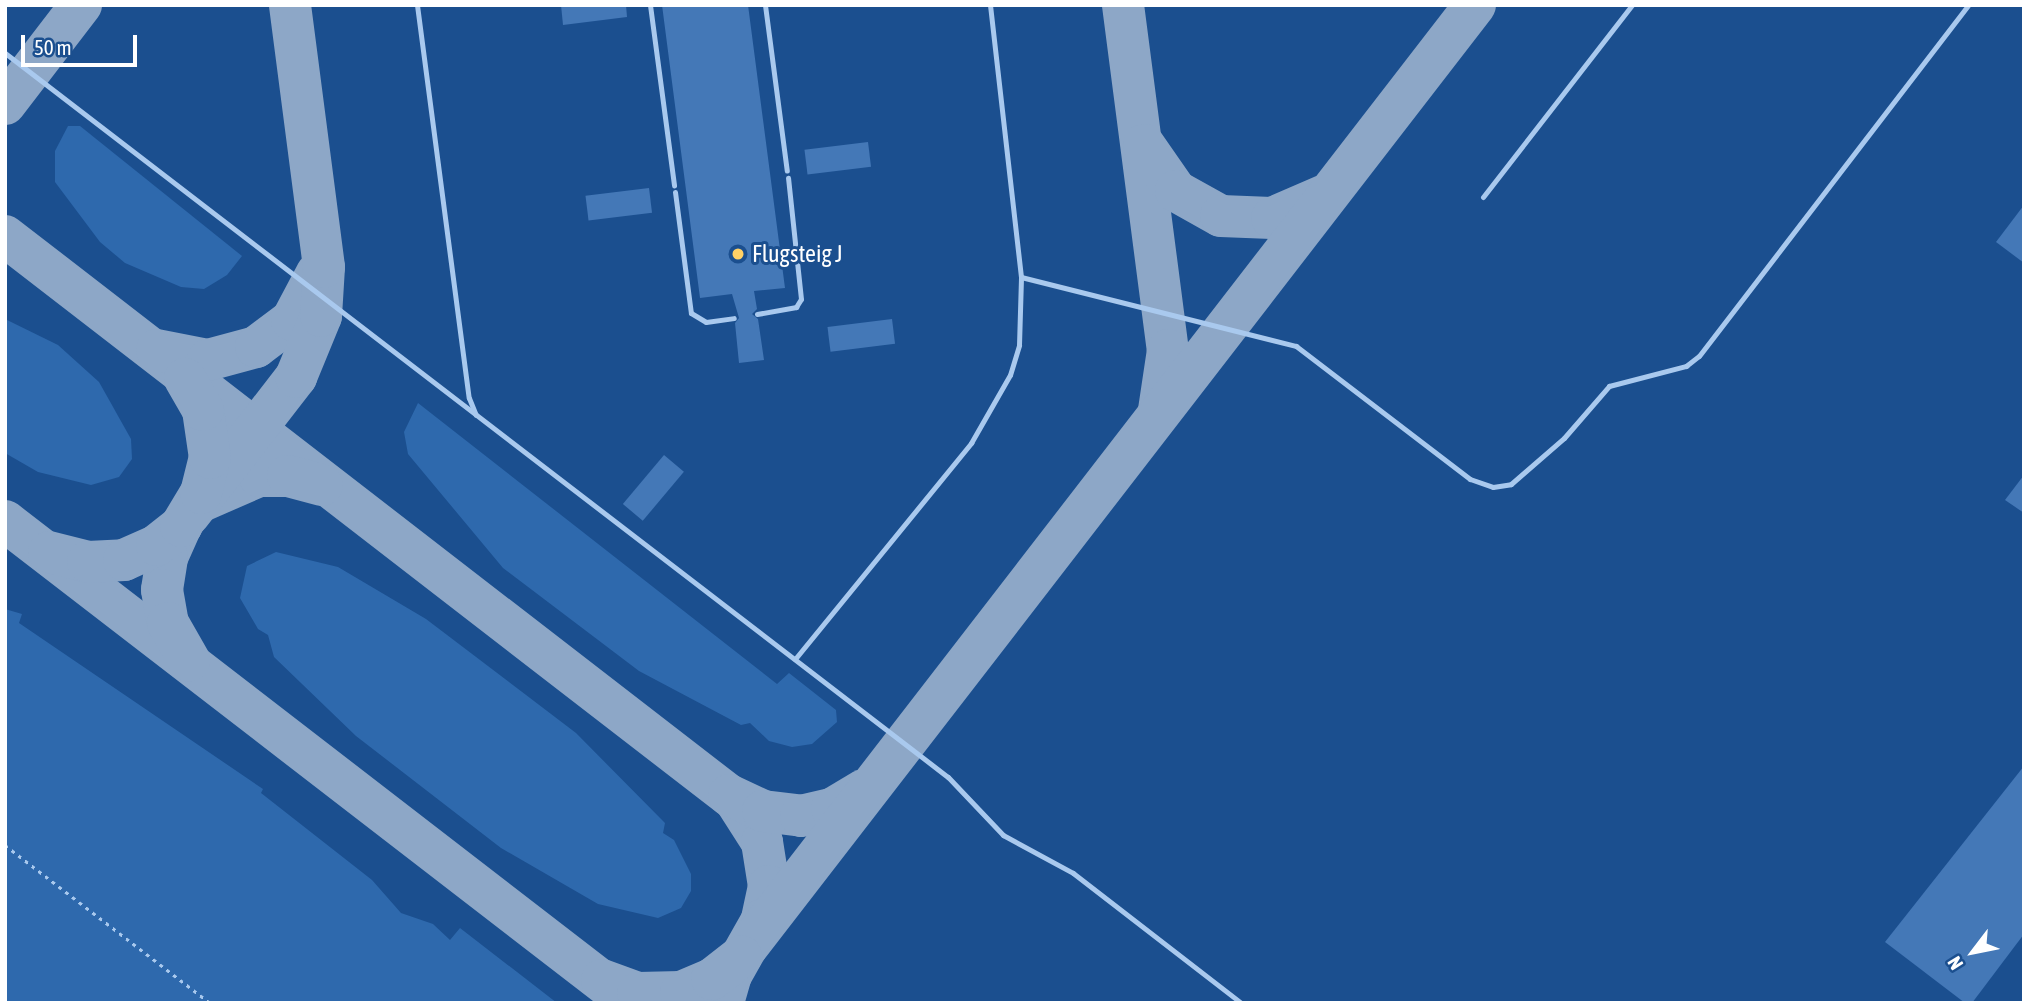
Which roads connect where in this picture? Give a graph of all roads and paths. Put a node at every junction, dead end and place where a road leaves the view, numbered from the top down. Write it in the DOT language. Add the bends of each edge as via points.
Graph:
graph roads {
  1 [pos="417,5"];
  2 [pos="650,5"];
  3 [pos="765,5"];
  4 [pos="989,5"];
  5 [pos="1632,5"];
  6 [pos="1968,5"];
  7 [pos="5,53"];
  8 [pos="674,185"];
  9 [pos="675,192"];
  10 [pos="1483,197"];
  11 [pos="1021,277"];
  12 [pos="757,314"];
  13 [pos="734,318"];
  14 [pos="483,422"];
  15 [pos="795,659"];
  16 [pos="5,845"];
  17 [pos="210,1003"];
  18 [pos="1241,1003"];
  1 -- 14 [label="lane" via="469,398"];
  2 -- 8 [label="lane"];
  3 -- 12 [label="lane" via="801,299 796,307"];
  4 -- 11 [label="lane"];
  5 -- 10 [label="lane"];
  6 -- 11 [label="lane" via="1699,356 1686,366 1609,386 1564,438 1511,484 1493,487 1470,479 1296,346"];
  7 -- 14 [label="lane"];
  9 -- 13 [label="lane" via="691,313 706,322"];
  11 -- 15 [label="lane" via="1019,345 991,413 895,543"];
  14 -- 15 [label="lane"];
  15 -- 18 [label="lane" via="962,788 1003,835 1073,873"];
  16 -- 17 [label="path"];
}
